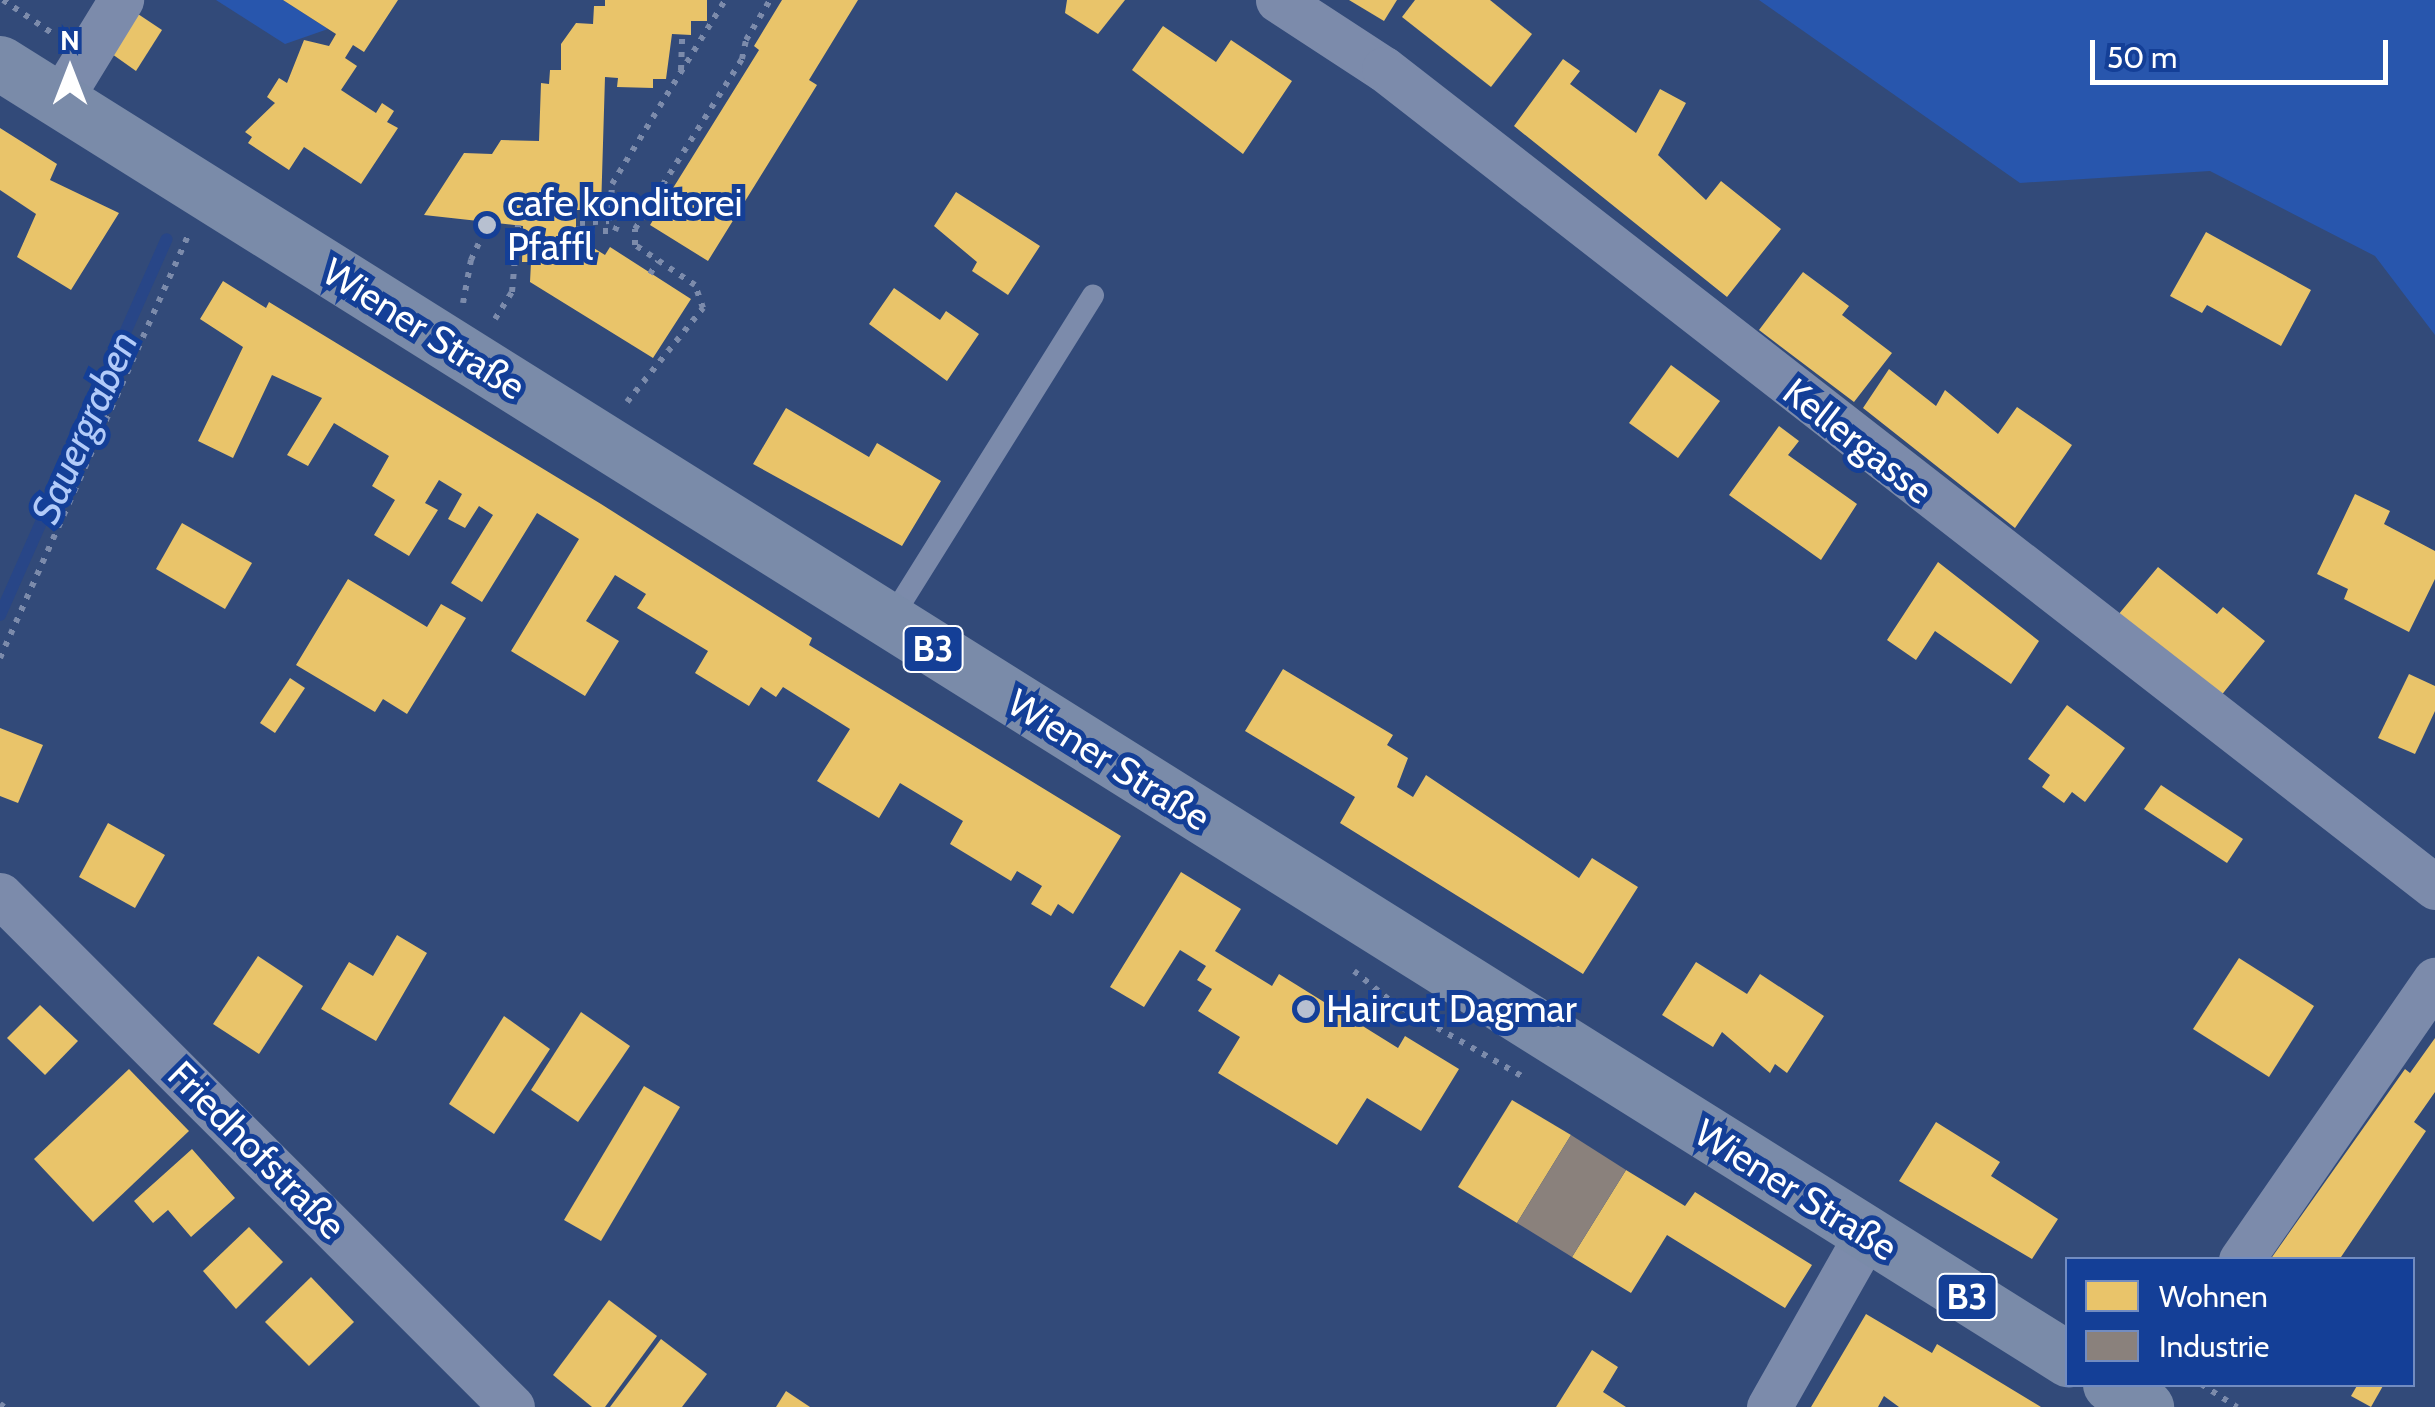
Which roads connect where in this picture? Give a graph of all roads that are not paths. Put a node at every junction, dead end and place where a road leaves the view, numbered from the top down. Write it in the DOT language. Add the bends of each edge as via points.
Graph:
graph roads {
  1 [pos="121,0"];
  2 [pos="1278,0"];
  3 [pos="0,64"];
  4 [pos="59,100"];
  5 [pos="1093,296"];
  6 [pos="889,622"];
  7 [pos="2435,888"];
  8 [pos="0,895"];
  9 [pos="2435,980"];
  10 [pos="1867,1234"];
  11 [pos="2243,1257"];
  12 [pos="2065,1357"];
  13 [pos="512,1407"];
  14 [pos="1770,1407"];
  1 -- 4 [label="street"];
  2 -- 7 [label="street, Kellergasse" via="1384,70"];
  3 -- 4 [label="main road, Wiener Straße / B3"];
  4 -- 6 [label="main road, Wiener Straße / B3"];
  5 -- 6 [label="lane"];
  6 -- 10 [label="main road, Wiener Straße / B3"];
  8 -- 13 [label="street, Friedhofstraße"];
  9 -- 11 [label="street"];
  10 -- 12 [label="main road, Wiener Straße / B3"];
  10 -- 14 [label="street"];
}
